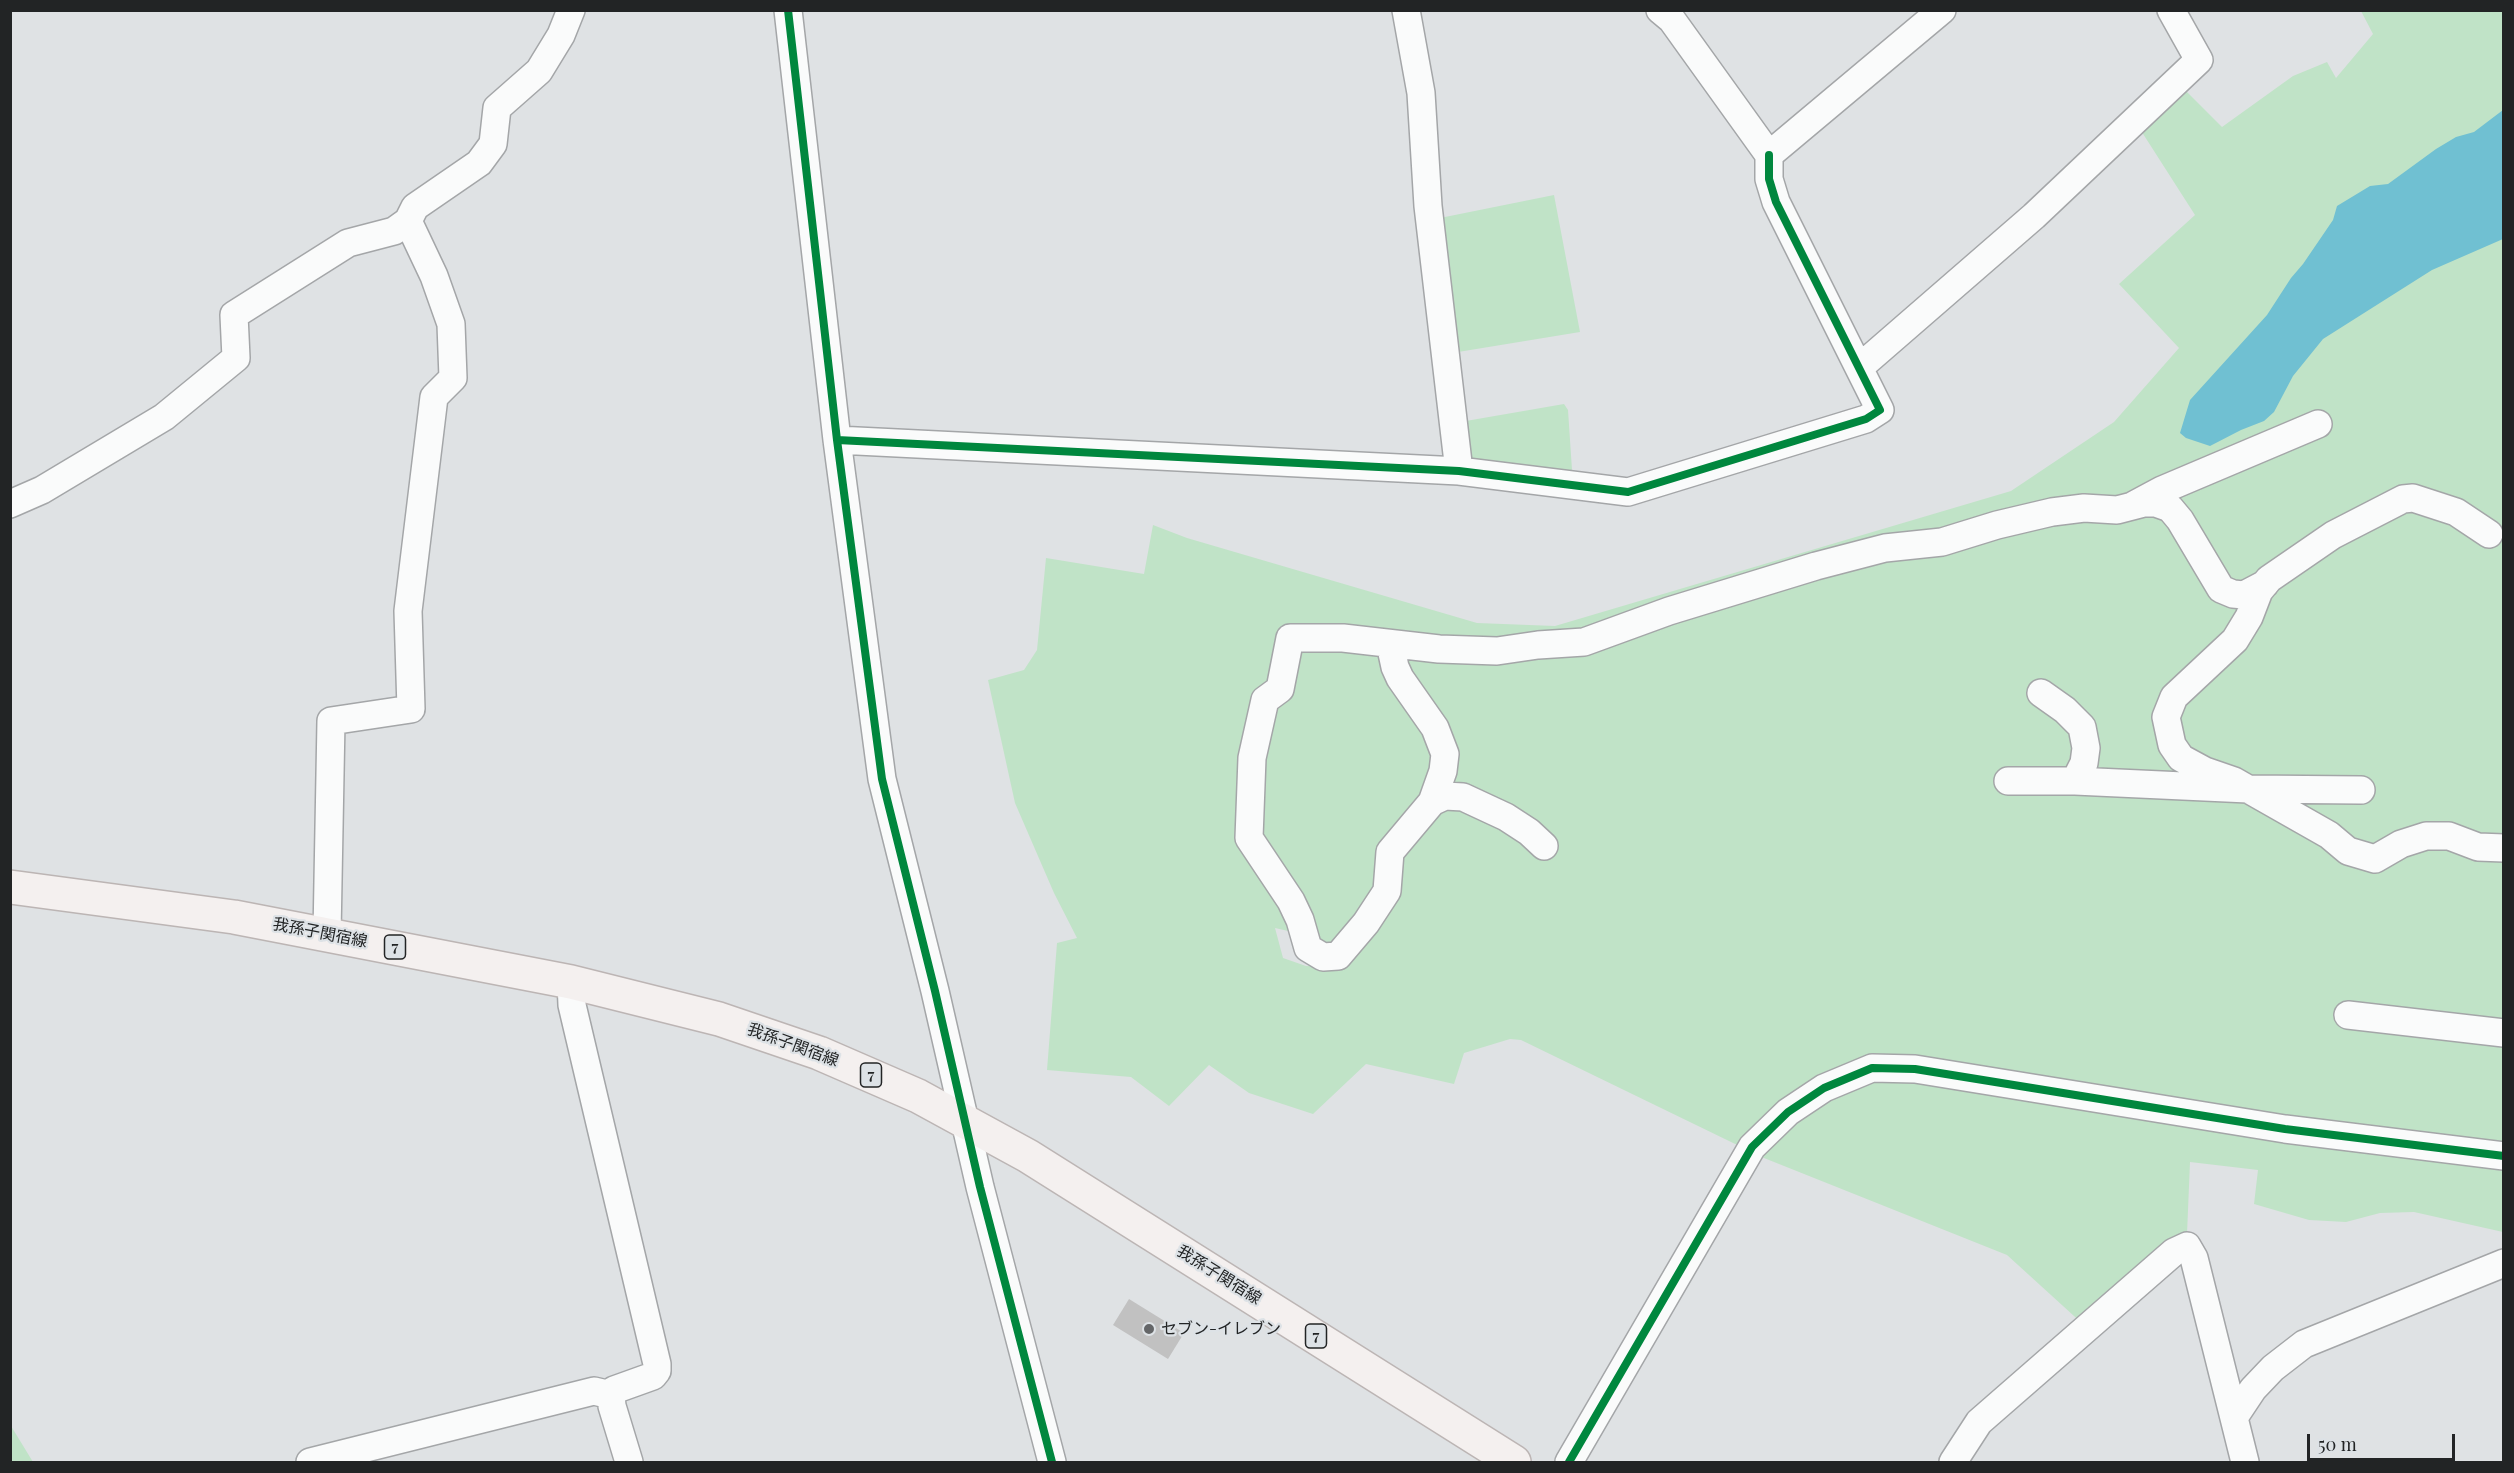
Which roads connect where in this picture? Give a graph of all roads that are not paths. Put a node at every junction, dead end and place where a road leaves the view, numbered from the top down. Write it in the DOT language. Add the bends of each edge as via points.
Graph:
graph roads {
  1 [pos="571,10"];
  2 [pos="788,10"];
  3 [pos="1406,10"];
  4 [pos="1660,10"];
  5 [pos="1942,10"];
  6 [pos="2171,10"];
  7 [pos="1769,155"];
  8 [pos="408,221"];
  9 [pos="1860,367"];
  10 [pos="2318,424"];
  11 [pos="837,440"];
  12 [pos="1459,471"];
  13 [pos="2192,477"];
  14 [pos="10,504"];
  15 [pos="2133,506"];
  16 [pos="2180,520"];
  17 [pos="2489,534"];
  18 [pos="2265,584"];
  19 [pos="1390,644"];
  20 [pos="2041,693"];
  21 [pos="2008,781"];
  22 [pos="2074,781"];
  23 [pos="2248,789"];
  24 [pos="2361,790"];
  25 [pos="1432,802"];
  26 [pos="1544,846"];
  27 [pos="2504,848"];
  28 [pos="10,887"];
  29 [pos="327,934"];
  30 [pos="571,982"];
  31 [pos="2348,1015"];
  32 [pos="2504,1032"];
  33 [pos="965,1120"];
  34 [pos="2504,1156"];
  35 [pos="2504,1263"];
  36 [pos="611,1395"];
  37 [pos="2235,1416"];
  38 [pos="310,1462"];
  39 [pos="629,1462"];
  40 [pos="1052,1462"];
  41 [pos="1514,1462"];
  42 [pos="1569,1462"];
  43 [pos="1953,1462"];
  44 [pos="2245,1462"];
  1 -- 8 [label="street" via="539,71 497,108 493,144 479,163 415,207"];
  2 -- 11 [label="street"];
  3 -- 12 [label="street" via="1421,93 1428,206"];
  4 -- 7 [label="street" via="1672,20"];
  5 -- 7 [label="street"];
  6 -- 9 [label="street" via="2199,60 2034,216"];
  7 -- 9 [label="street" via="1769,179 1776,202"];
  8 -- 14 [label="street" via="394,231 348,243 234,315 236,358 164,417 42,490"];
  8 -- 29 [label="street" via="451,324 453,378 434,397 431,420 408,611 411,709 331,721"];
  9 -- 12 [label="street" via="1880,410 1866,418 1628,492"];
  10 -- 13 [label="street"];
  11 -- 12 [label="street"];
  11 -- 33 [label="street" via="882,779"];
  13 -- 15 [label="street"];
  13 -- 16 [label="street" via="2184,489"];
  15 -- 16 [label="street" via="2156,504 2170,508"];
  15 -- 19 [label="street" via="2052,512 1942,542 1885,548 1669,611 1584,642 1497,651"];
  16 -- 18 [label="street" via="2221,589 2244,595"];
  17 -- 18 [label="street" via="2456,512 2413,498 2403,499 2333,535"];
  18 -- 23 [label="street" via="2235,640 2174,697 2166,717 2172,745 2181,758"];
  19 -- 25 [label="street" via="1400,678 1436,728 1445,754"];
  19 -- 25 [label="street" via="1343,638 1290,638 1280,689 1264,700 1252,758 1249,838 1291,901 1308,948 1323,957 1338,956 1388,891 1390,852"];
  20 -- 22 [label="street" via="2082,727 2084,763"];
  21 -- 22 [label="street"];
  22 -- 23 [label="street"];
  23 -- 24 [label="street"];
  23 -- 27 [label="street" via="2363,857 2375,859 2426,836 2449,836 2478,847"];
  25 -- 26 [label="street" via="1445,796 1463,797 1506,817"];
  28 -- 29 [label="main road, 我孫子関宿線 / 7" via="234,917"];
  29 -- 30 [label="main road, 我孫子関宿線 / 7"];
  30 -- 33 [label="main road, 我孫子関宿線 / 7" via="719,1018 774,1036 893,1084"];
  30 -- 36 [label="street" via="572,1005 657,1364 653,1376 614,1390"];
  31 -- 32 [label="street"];
  33 -- 40 [label="street"];
  33 -- 41 [label="main road, 我孫子関宿線 / 7" via="1051,1170"];
  34 -- 42 [label="street" via="2285,1129 1915,1069 1872,1068 1824,1088 1788,1112 1752,1147"];
  35 -- 37 [label="street" via="2304,1344 2273,1368"];
  36 -- 38 [label="street" via="594,1391"];
  36 -- 39 [label="street"];
  37 -- 43 [label="street" via="2194,1258 2187,1246 2174,1252 1979,1422"];
  37 -- 44 [label="street"];
}
